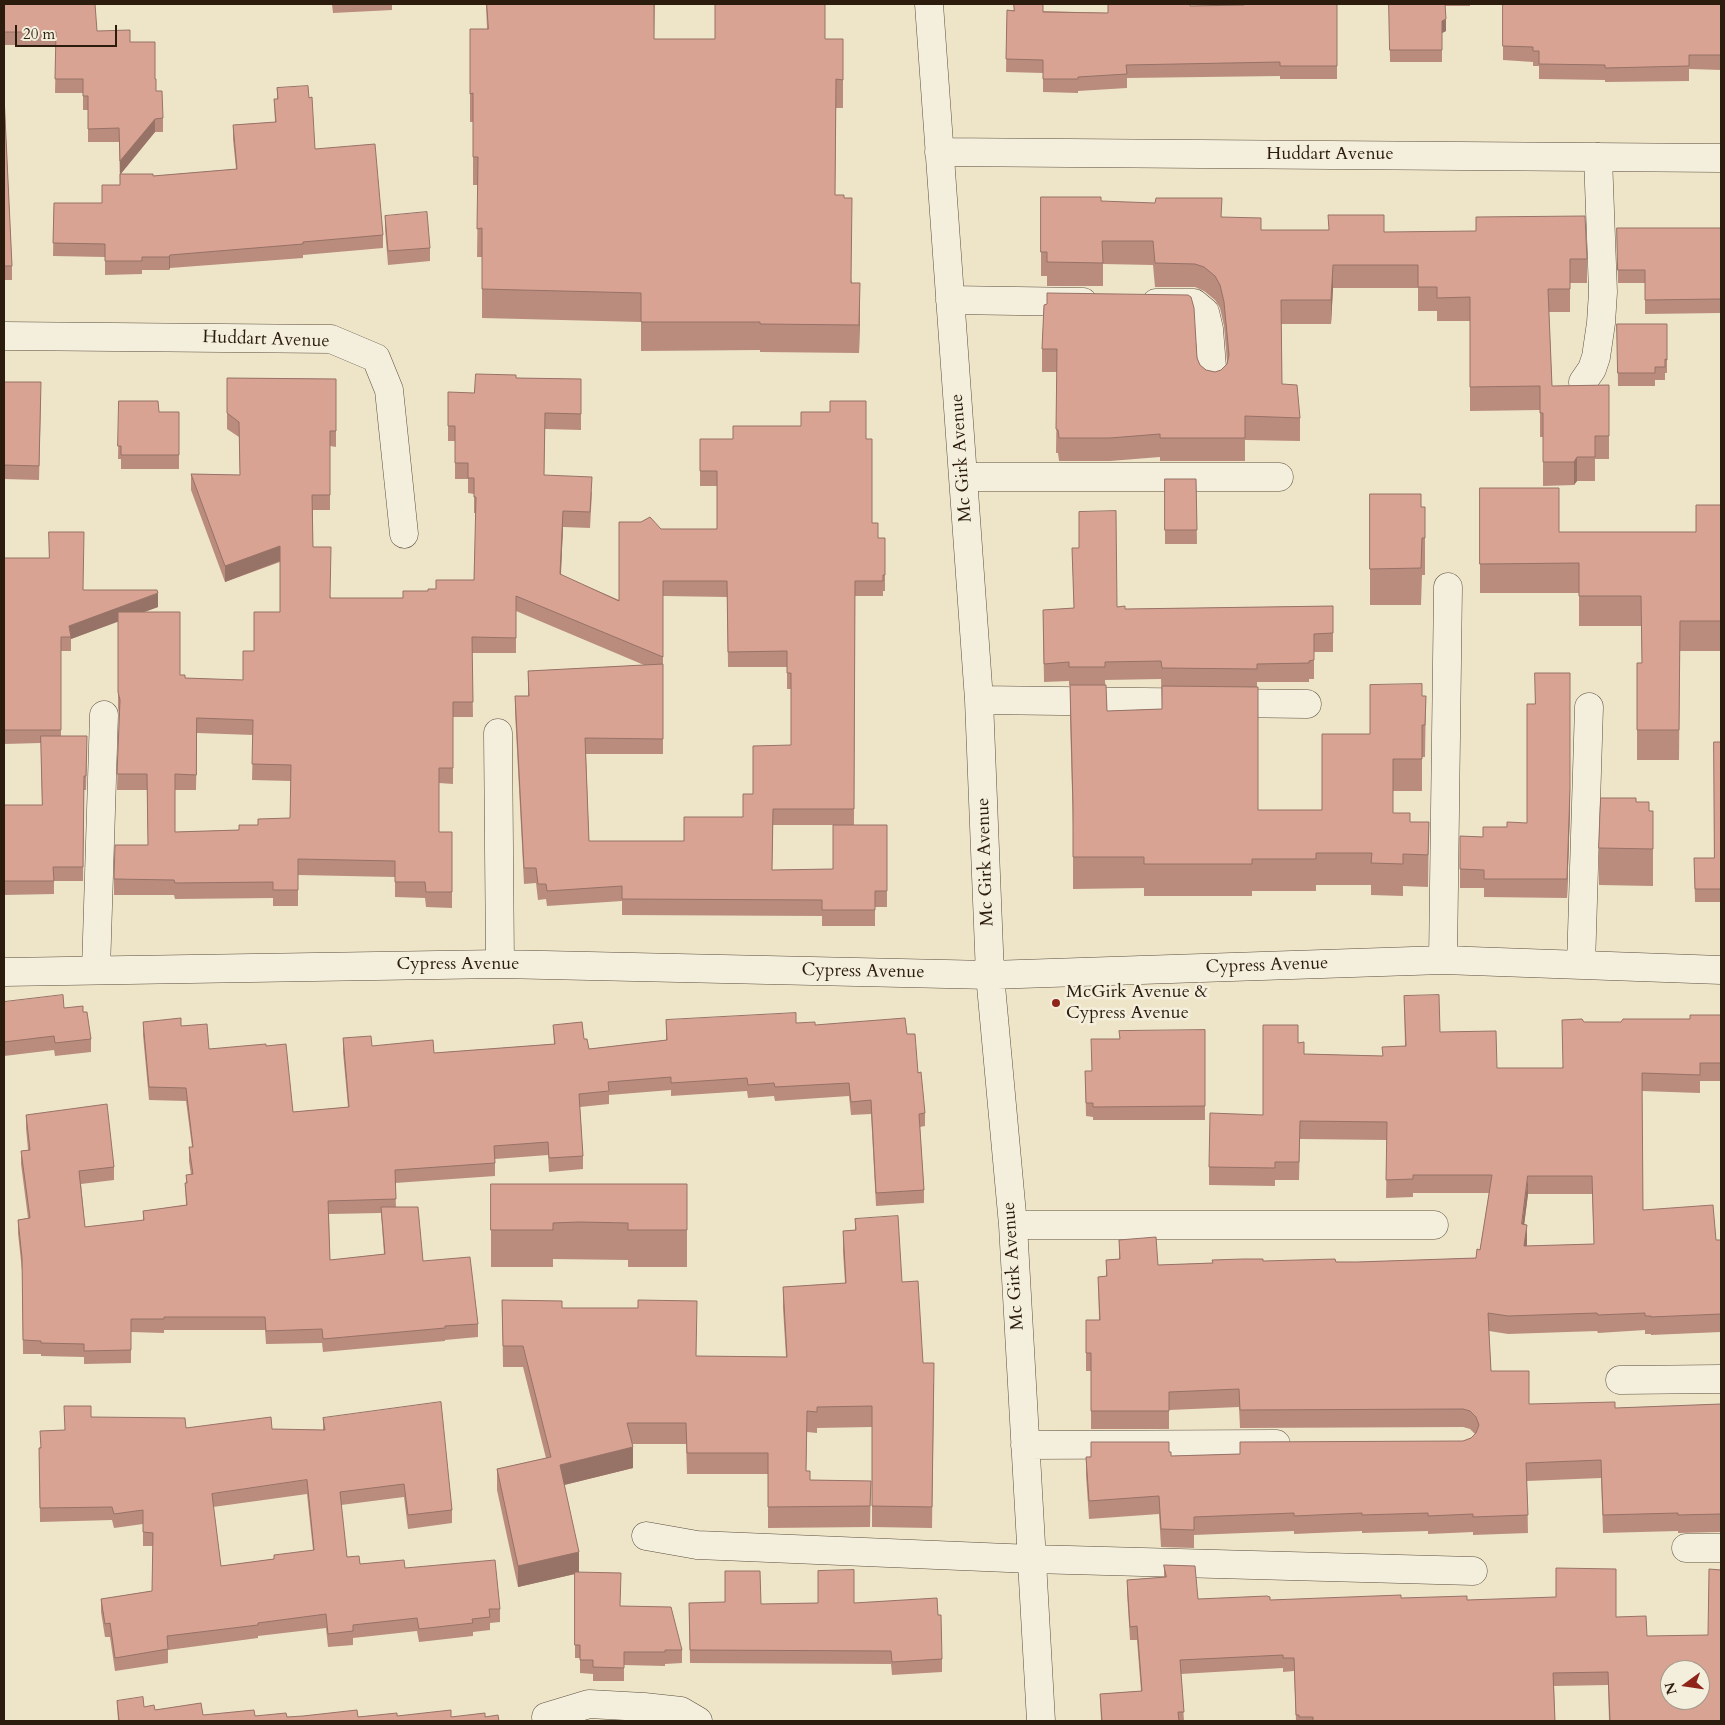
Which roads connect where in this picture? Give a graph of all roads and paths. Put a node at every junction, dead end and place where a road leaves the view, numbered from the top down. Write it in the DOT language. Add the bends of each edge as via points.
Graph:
graph roads {
  1 [pos="929,4"];
  2 [pos="939,152"];
  3 [pos="1598,157"];
  4 [pos="1721,158"];
  5 [pos="950,300"];
  6 [pos="1106,302"];
  7 [pos="1136,303"];
  8 [pos="4,336"];
  9 [pos="1213,380"];
  10 [pos="1582,382"];
  11 [pos="963,477"];
  12 [pos="1279,477"];
  13 [pos="404,534"];
  14 [pos="1448,587"];
  15 [pos="979,700"];
  16 [pos="1307,704"];
  17 [pos="1590,706"];
  18 [pos="104,715"];
  19 [pos="498,733"];
  20 [pos="1443,960"];
  21 [pos="500,964"];
  22 [pos="1581,965"];
  23 [pos="96,970"];
  24 [pos="1721,970"];
  25 [pos="4,972"];
  26 [pos="990,975"];
  27 [pos="1434,1225"];
  28 [pos="1013,1226"];
  29 [pos="1721,1379"];
  30 [pos="1620,1380"];
  31 [pos="1304,1444"];
  32 [pos="1025,1445"];
  33 [pos="646,1536"];
  34 [pos="1686,1548"];
  35 [pos="1721,1548"];
  36 [pos="1032,1559"];
  37 [pos="1473,1571"];
  38 [pos="547,1721"];
  39 [pos="698,1721"];
  40 [pos="1041,1721"];
  1 -- 2 [label="street, Mc Girk Avenue"];
  2 -- 3 [label="street, Huddart Avenue"];
  2 -- 5 [label="street, Mc Girk Avenue"];
  3 -- 4 [label="street, Huddart Avenue"];
  3 -- 10 [label="street" via="1603,292 1601,323 1592,370"];
  5 -- 6 [label="street"];
  5 -- 11 [label="street, Mc Girk Avenue"];
  7 -- 9 [label="street" via="1194,304 1205,312"];
  8 -- 13 [label="street, Huddart Avenue" via="332,339 376,358 389,390"];
  11 -- 12 [label="street"];
  11 -- 15 [label="street, Mc Girk Avenue"];
  14 -- 20 [label="street"];
  15 -- 16 [label="street"];
  15 -- 26 [label="street, Mc Girk Avenue"];
  17 -- 22 [label="street"];
  18 -- 23 [label="street"];
  19 -- 21 [label="street"];
  20 -- 22 [label="street, Cypress Avenue"];
  20 -- 26 [label="street, Cypress Avenue"];
  21 -- 23 [label="street, Cypress Avenue"];
  21 -- 26 [label="street, Cypress Avenue"];
  22 -- 24 [label="street, Cypress Avenue"];
  23 -- 25 [label="street, Cypress Avenue"];
  26 -- 28 [label="street, Mc Girk Avenue"];
  27 -- 28 [label="street"];
  28 -- 32 [label="street, Mc Girk Avenue"];
  29 -- 30 [label="street"];
  31 -- 32 [label="street"];
  32 -- 36 [label="street, Mc Girk Avenue"];
  33 -- 36 [label="street" via="697,1546"];
  34 -- 35 [label="street"];
  36 -- 37 [label="street"];
  36 -- 40 [label="street, Mc Girk Avenue"];
  38 -- 39 [label="street" via="546,1717 589,1704 681,1711"];
}
